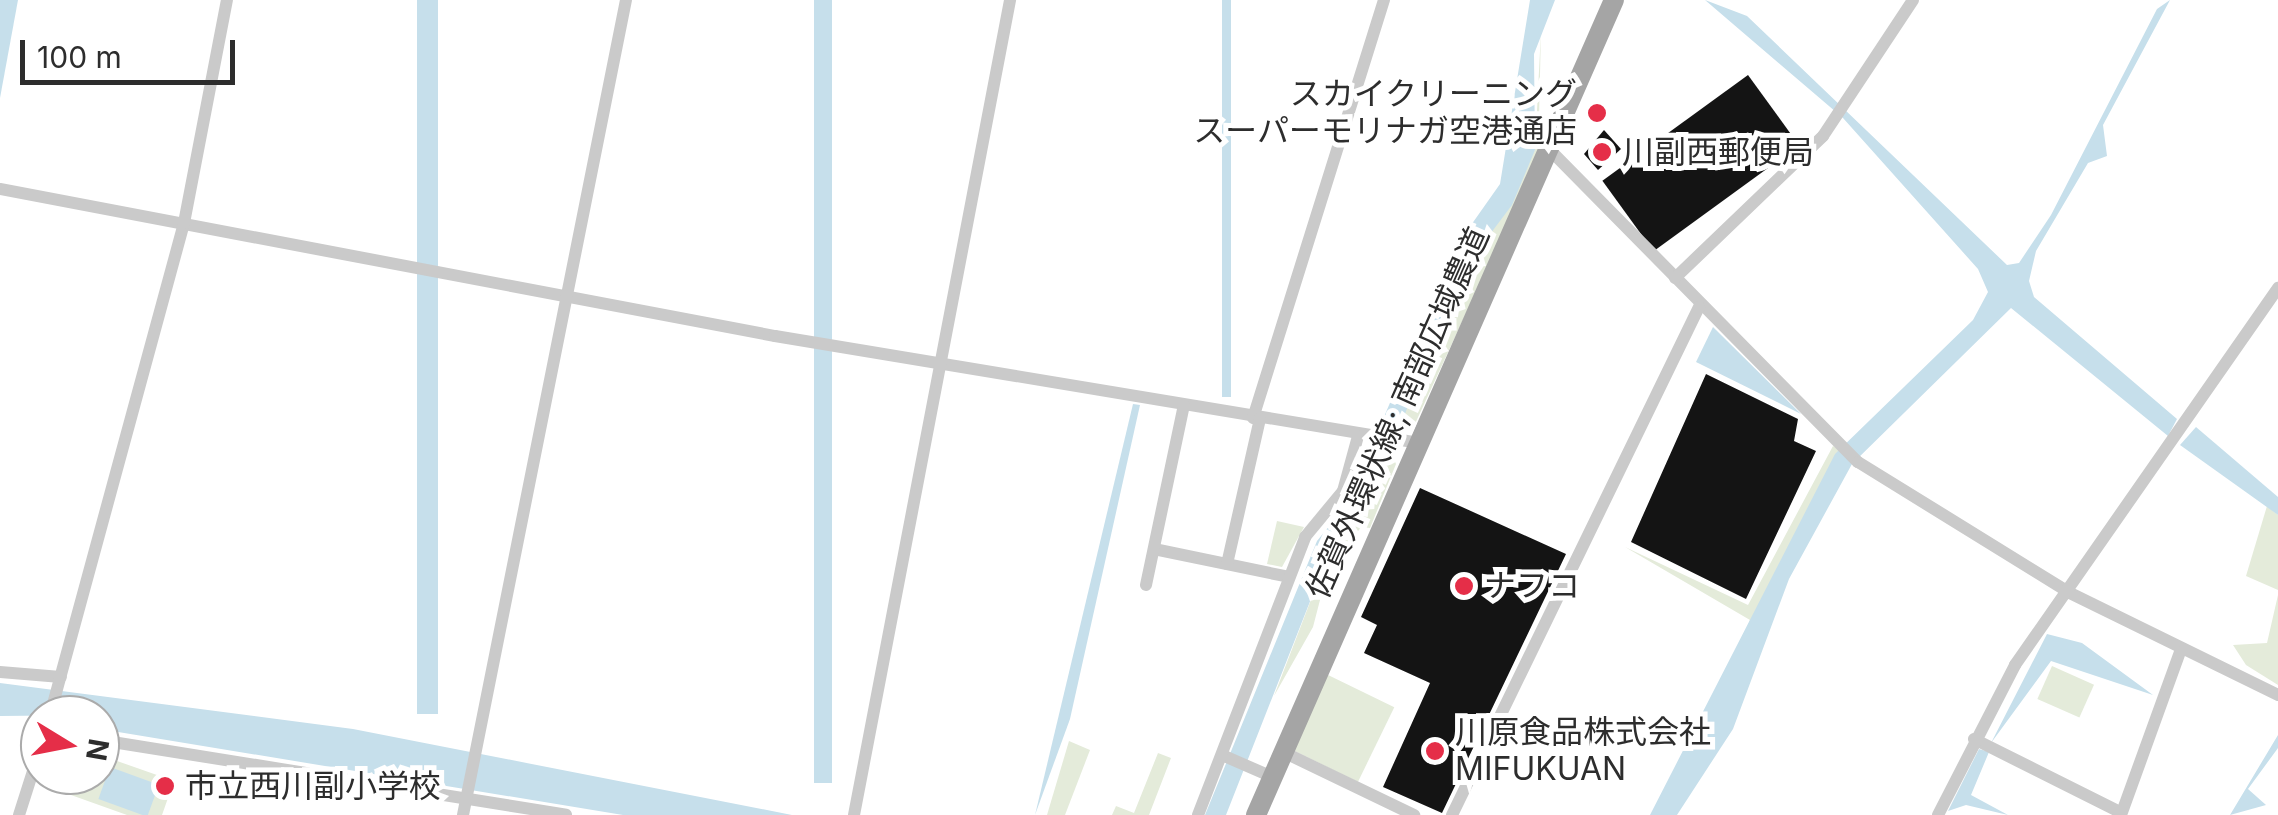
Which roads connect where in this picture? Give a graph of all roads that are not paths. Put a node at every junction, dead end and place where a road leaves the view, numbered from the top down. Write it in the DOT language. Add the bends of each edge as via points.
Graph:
graph roads {
  1 [pos="227,0"];
  2 [pos="626,0"];
  3 [pos="1010,0"];
  4 [pos="1384,0"];
  5 [pos="1614,0"];
  6 [pos="1914,0"];
  7 [pos="1549,149"];
  8 [pos="0,189"];
  9 [pos="184,224"];
  10 [pos="1675,278"];
  11 [pos="2278,288"];
  12 [pos="568,296"];
  13 [pos="1699,307"];
  14 [pos="941,362"];
  15 [pos="1184,405"];
  16 [pos="1257,418"];
  17 [pos="1364,437"];
  18 [pos="1409,442"];
  19 [pos="1154,549"];
  20 [pos="1227,564"];
  21 [pos="1289,577"];
  22 [pos="1146,585"];
  23 [pos="2070,593"];
  24 [pos="2180,652"];
  25 [pos="0,672"];
  26 [pos="61,677"];
  27 [pos="56,695"];
  28 [pos="2278,696"];
  29 [pos="1974,739"];
  30 [pos="120,743"];
  31 [pos="1281,752"];
  32 [pos="1222,755"];
  33 [pos="1270,776"];
  34 [pos="471,797"];
  35 [pos="2121,814"];
  36 [pos="463,815"];
  37 [pos="566,815"];
  38 [pos="854,815"];
  39 [pos="1198,815"];
  40 [pos="1256,815"];
  41 [pos="1414,815"];
  42 [pos="1452,815"];
  43 [pos="1938,815"];
  1 -- 9 [label="street"];
  2 -- 12 [label="street"];
  3 -- 14 [label="street"];
  4 -- 16 [label="street"];
  5 -- 7 [label="main road, 佐賀外環状線; 南部広域農道"];
  6 -- 10 [label="street" via="1842,113"];
  7 -- 10 [label="street"];
  7 -- 18 [label="main road, 佐賀外環状線; 南部広域農道"];
  8 -- 9 [label="street"];
  9 -- 12 [label="street"];
  9 -- 26 [label="street"];
  10 -- 13 [label="street"];
  11 -- 23 [label="street"];
  12 -- 14 [label="street"];
  12 -- 34 [label="street"];
  13 -- 23 [label="street" via="1858,462"];
  13 -- 42 [label="street"];
  14 -- 15 [label="street"];
  14 -- 38 [label="street"];
  15 -- 16 [label="street"];
  15 -- 19 [label="street"];
  16 -- 17 [label="street"];
  16 -- 20 [label="street"];
  17 -- 18 [label="street"];
  17 -- 21 [label="street" via="1343,491 1305,537"];
  18 -- 31 [label="main road, 佐賀外環状線; 南部広域農道"];
  19 -- 20 [label="street"];
  19 -- 22 [label="street"];
  20 -- 21 [label="street"];
  21 -- 32 [label="street"];
  23 -- 24 [label="street"];
  23 -- 29 [label="street"];
  24 -- 28 [label="street"];
  24 -- 35 [label="street"];
  25 -- 26 [label="street"];
  26 -- 27 [label="street"];
  29 -- 35 [label="street"];
  29 -- 43 [label="street"];
  30 -- 34 [label="street"];
  31 -- 33 [label="main road, 佐賀外環状線; 南部広域農道"];
  31 -- 41 [label="street"];
  32 -- 33 [label="street"];
  32 -- 39 [label="street"];
  33 -- 40 [label="main road, 佐賀外環状線; 南部広域農道"];
  34 -- 36 [label="street"];
  34 -- 37 [label="street"];
}
